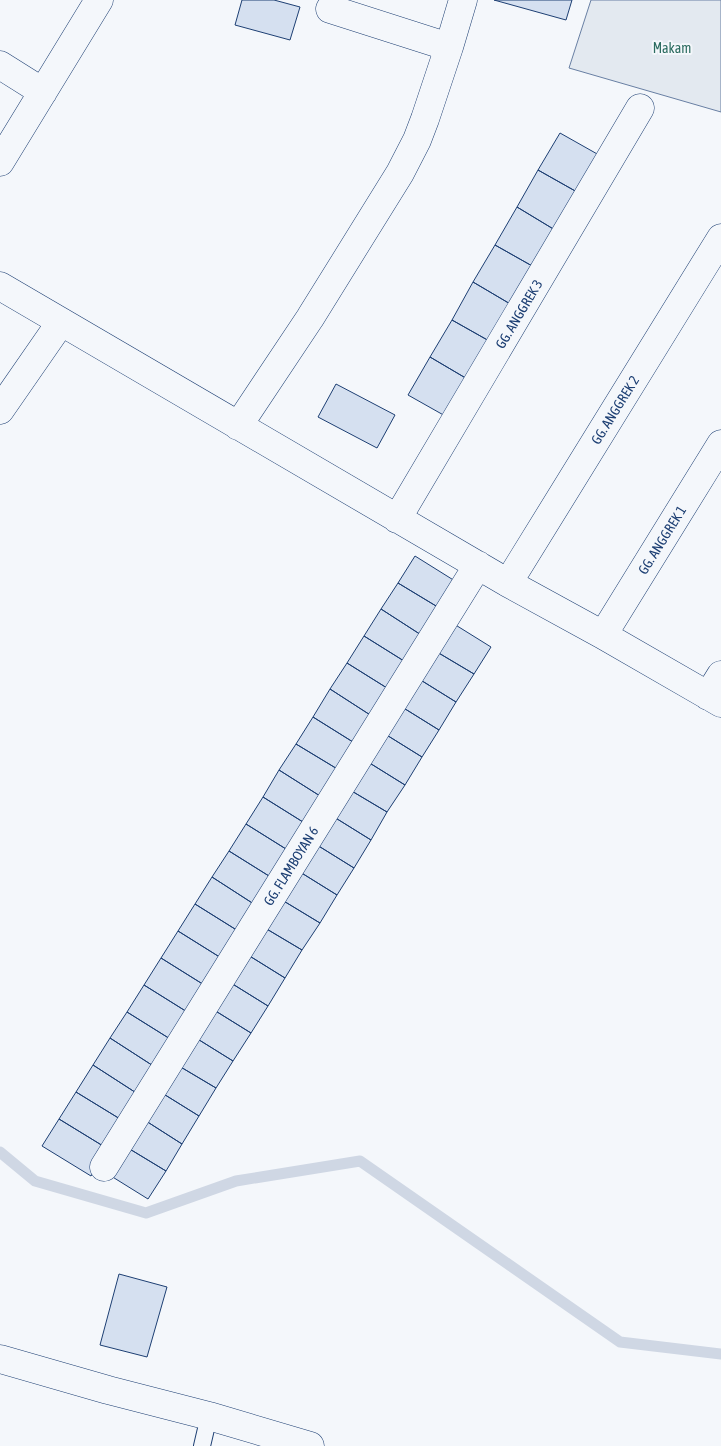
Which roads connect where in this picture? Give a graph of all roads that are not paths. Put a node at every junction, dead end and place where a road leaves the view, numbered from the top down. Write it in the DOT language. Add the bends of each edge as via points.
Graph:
graph roads {
  1 [pos="99,0"];
  2 [pos="463,0"];
  3 [pos="330,9"];
  4 [pos="449,47"];
  5 [pos="0,65"];
  6 [pos="43,92"];
  7 [pos="640,108"];
  8 [pos="0,162"];
  9 [pos="721,238"];
  10 [pos="0,286"];
  11 [pos="61,322"];
  12 [pos="0,410"];
  13 [pos="238,426"];
  14 [pos="721,444"];
  15 [pos="397,519"];
  16 [pos="478,565"];
  17 [pos="508,583"];
  18 [pos="603,635"];
  19 [pos="717,691"];
  20 [pos="104,1167"];
  21 [pos="0,1359"];
  22 [pos="209,1416"];
  23 [pos="202,1446"];
  24 [pos="310,1446"];
  1 -- 6 [label="street"];
  2 -- 4 [label="street"];
  3 -- 4 [label="street"];
  4 -- 13 [label="street" via="417,140 400,174"];
  5 -- 6 [label="street"];
  6 -- 8 [label="street"];
  7 -- 15 [label="street, GG. ANGGREK 3"];
  9 -- 17 [label="street, GG. ANGGREK 2"];
  10 -- 11 [label="street"];
  11 -- 12 [label="street"];
  11 -- 13 [label="street"];
  13 -- 15 [label="street"];
  14 -- 18 [label="street, GG. ANGGREK 1"];
  15 -- 16 [label="street"];
  16 -- 17 [label="street"];
  16 -- 20 [label="street, GG. FLAMBOYAN 6"];
  17 -- 18 [label="street"];
  18 -- 19 [label="street"];
  21 -- 22 [label="street"];
  22 -- 23 [label="lane"];
  22 -- 24 [label="street"];
}
